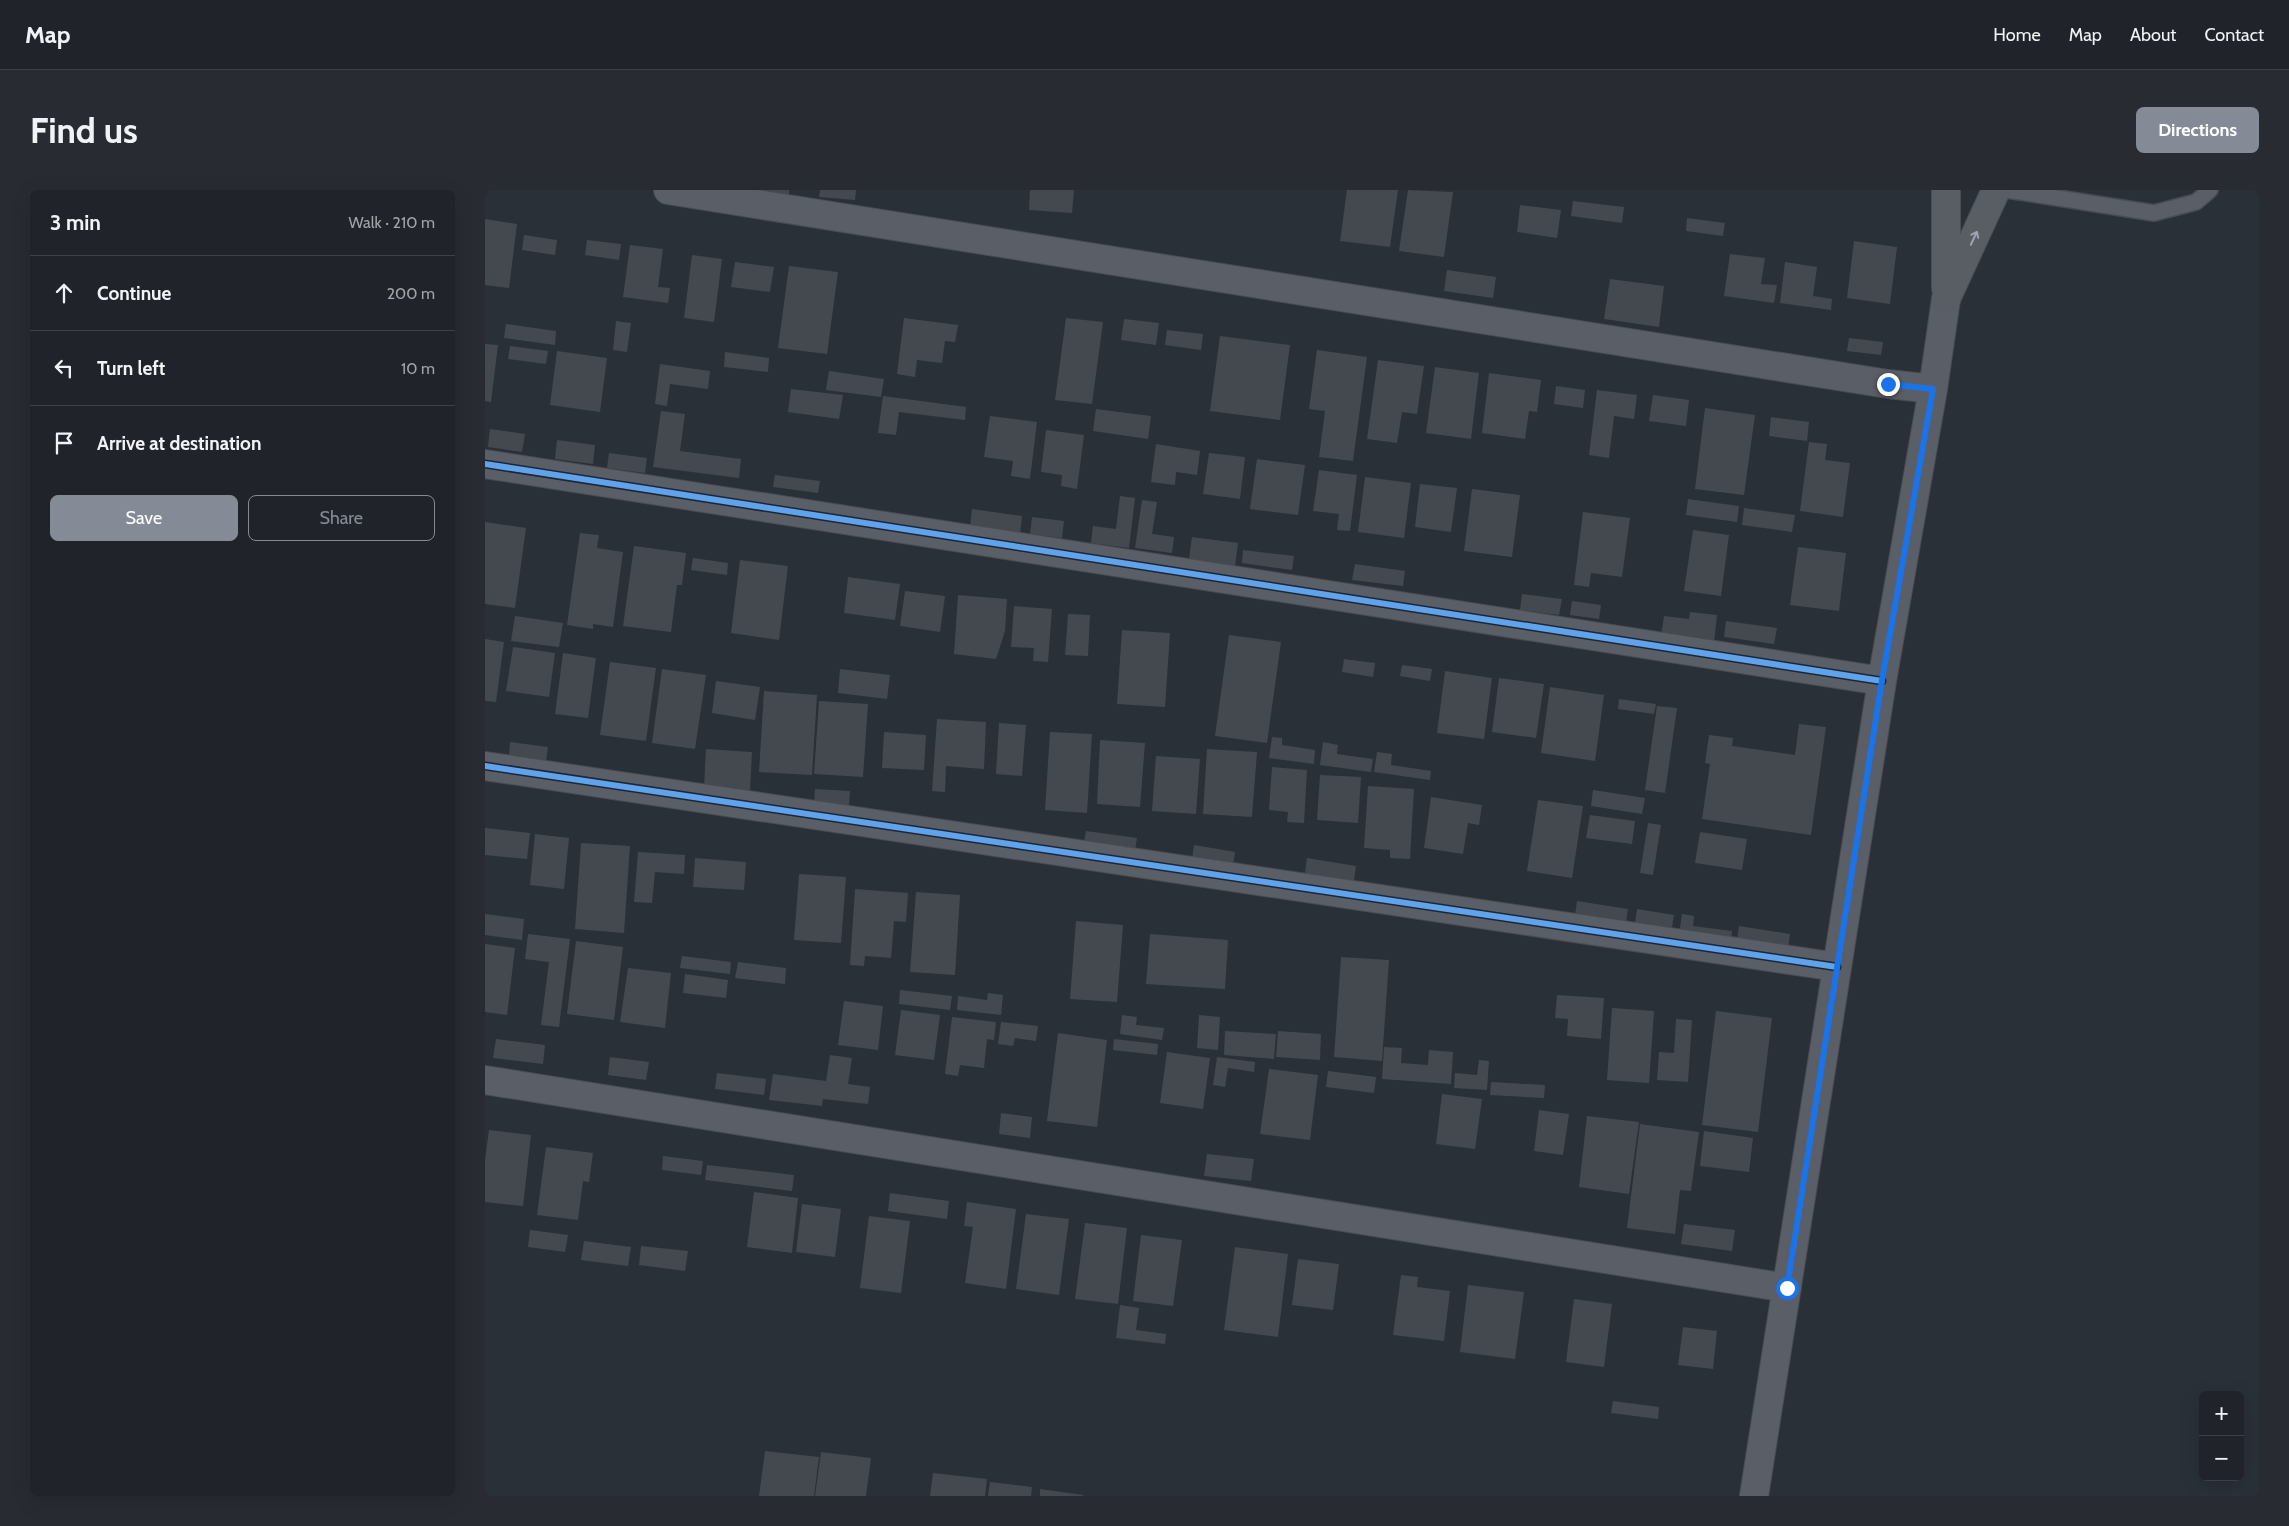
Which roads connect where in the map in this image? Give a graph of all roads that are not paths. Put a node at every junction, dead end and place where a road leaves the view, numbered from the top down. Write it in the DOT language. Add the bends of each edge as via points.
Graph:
graph roads {
  1 [pos="668,190"];
  2 [pos="1946,190"];
  3 [pos="1996,190"];
  4 [pos="2007,190"];
  5 [pos="2210,190"];
  6 [pos="1946,298"];
  7 [pos="1933,389"];
  8 [pos="485,464"];
  9 [pos="1882,680"];
  10 [pos="485,766"];
  11 [pos="1837,967"];
  12 [pos="485,1080"];
  13 [pos="1787,1288"];
  14 [pos="1754,1496"];
  1 -- 7 [label="street"];
  2 -- 6 [label="street"];
  6 -- 3 [label="street, one-way"];
  4 -- 5 [label="lane" via="2154,214 2197,202"];
  6 -- 7 [label="street"];
  7 -- 9 [label="street"];
  8 -- 9 [label="street"];
  9 -- 11 [label="street"];
  10 -- 11 [label="street"];
  11 -- 13 [label="street"];
  12 -- 13 [label="street"];
  13 -- 14 [label="street"];
}
